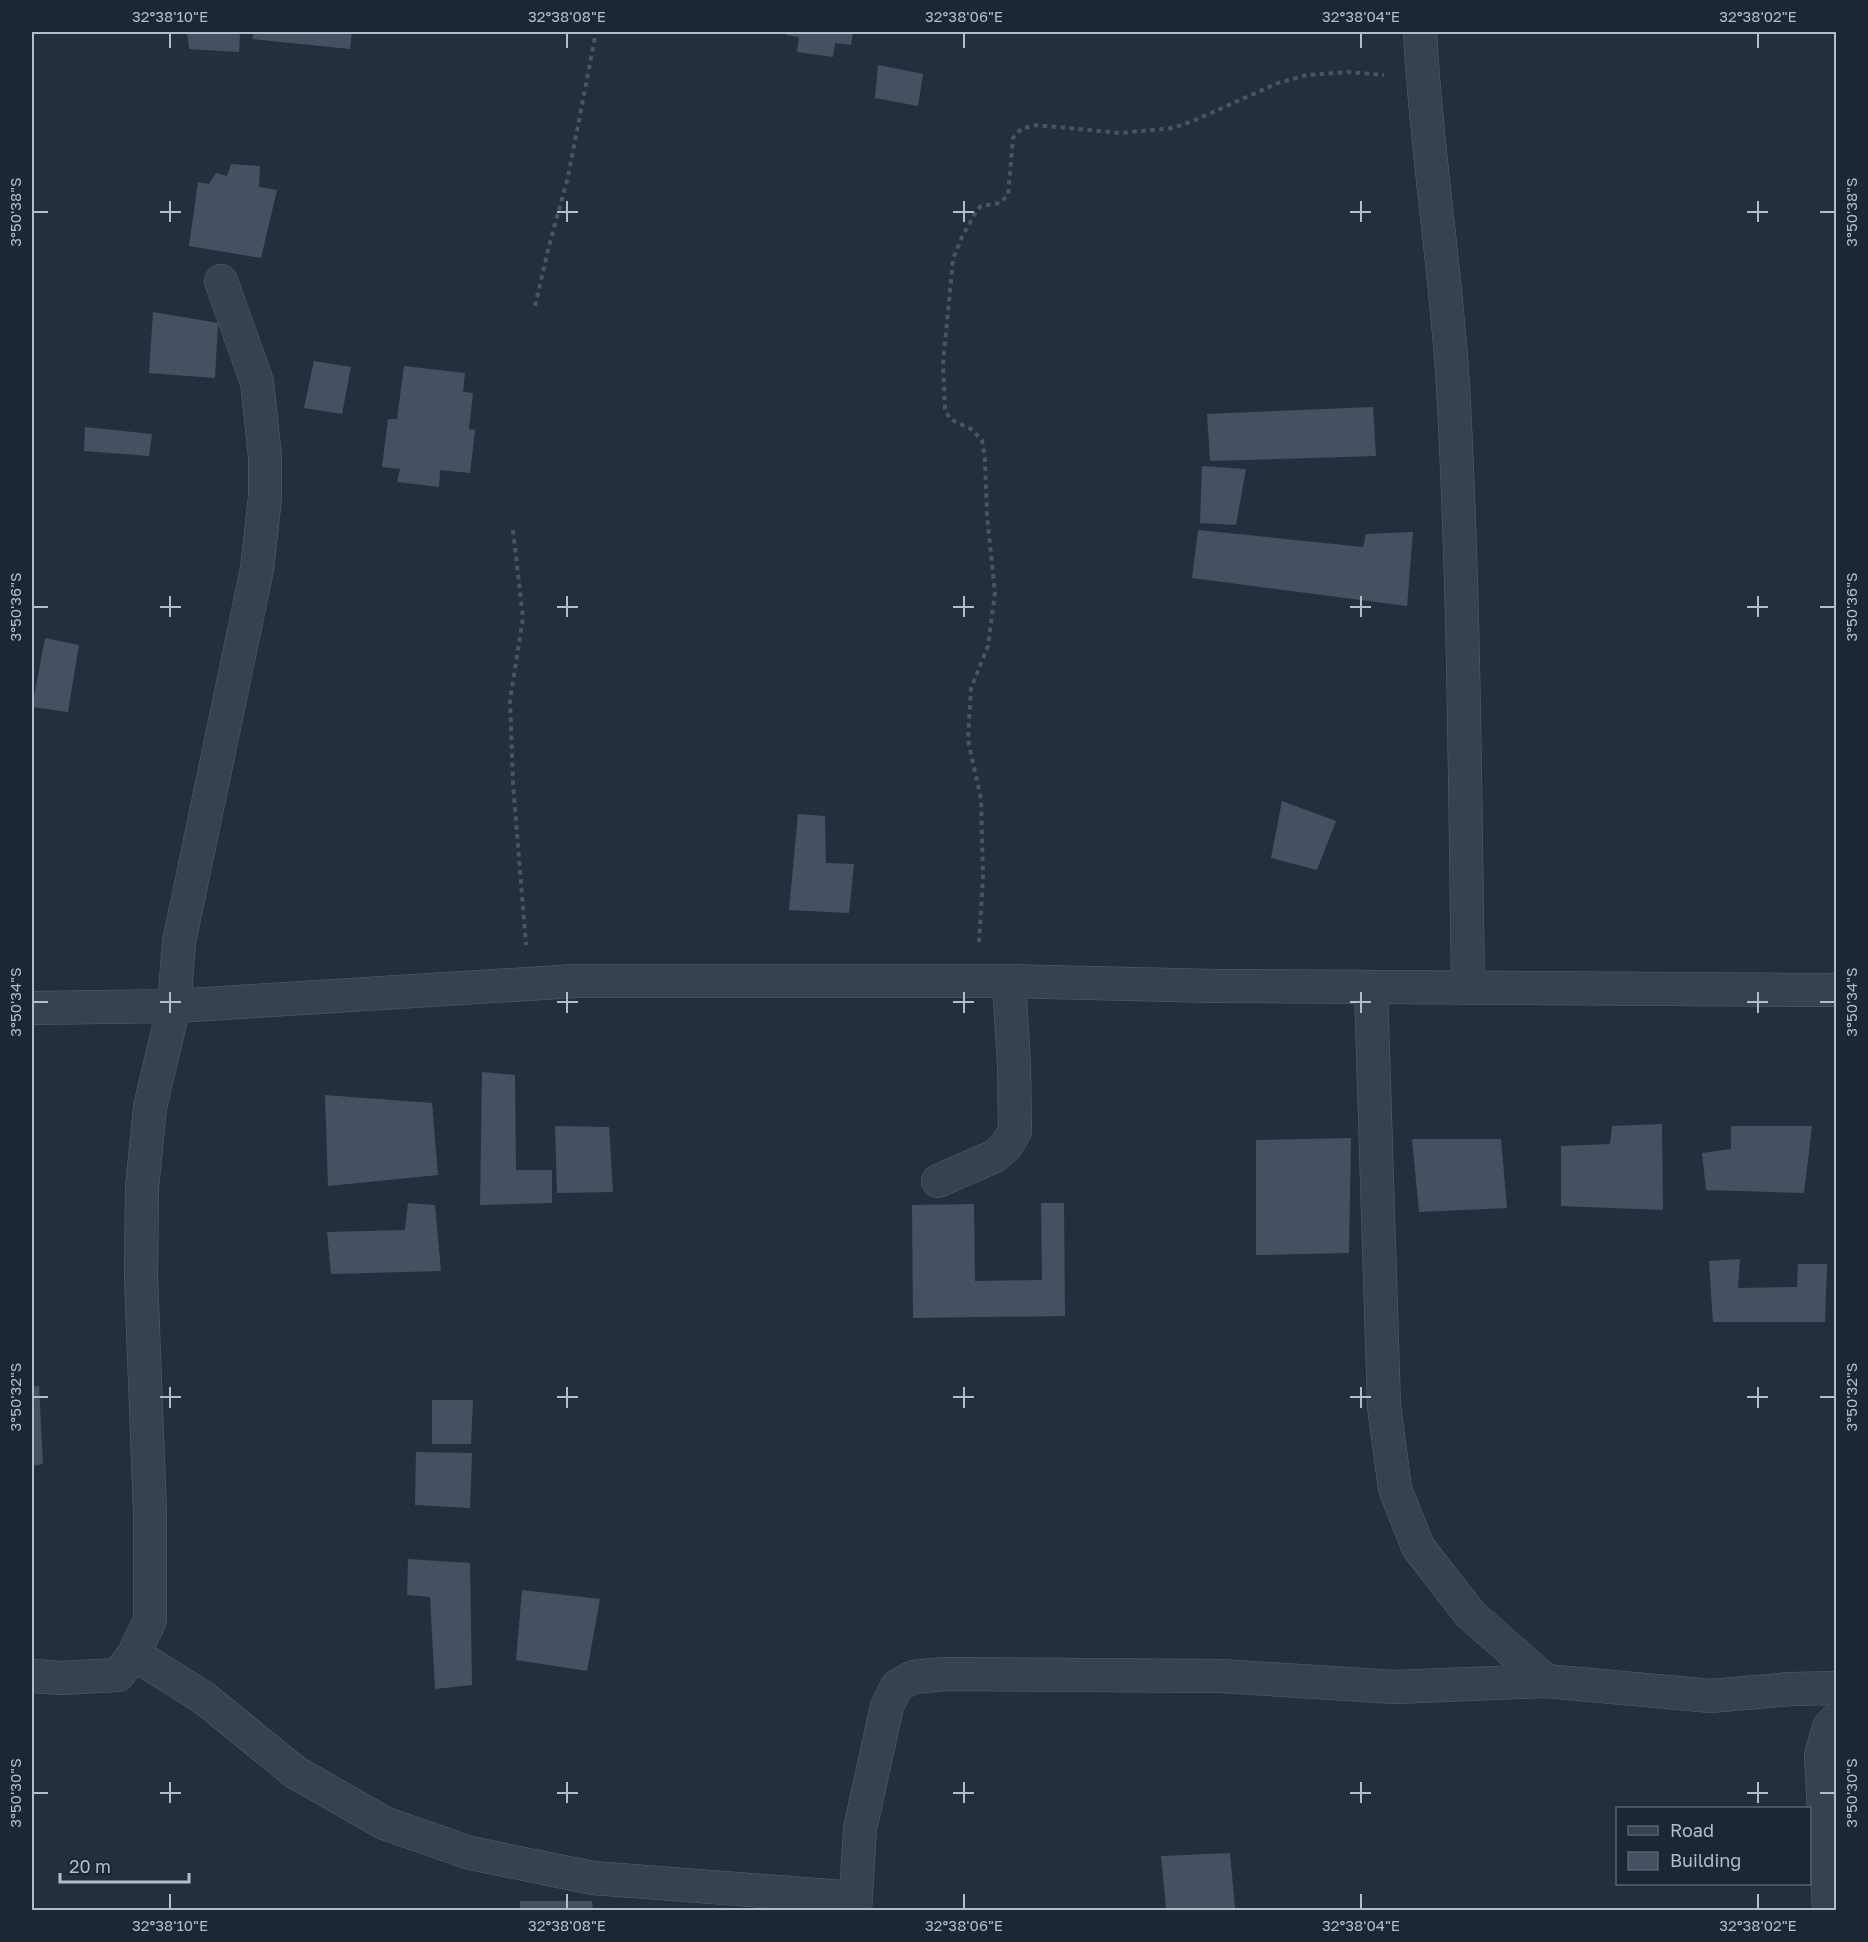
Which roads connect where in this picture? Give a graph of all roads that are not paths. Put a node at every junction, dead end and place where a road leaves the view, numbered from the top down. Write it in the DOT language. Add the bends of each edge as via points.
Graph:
graph roads {
  1 [pos="1420,32"];
  2 [pos="221,281"];
  3 [pos="1009,981"];
  4 [pos="1371,988"];
  5 [pos="1468,988"];
  6 [pos="1836,990"];
  7 [pos="174,1006"];
  8 [pos="32,1008"];
  9 [pos="938,1181"];
  10 [pos="134,1654"];
  11 [pos="32,1676"];
  12 [pos="1546,1681"];
  13 [pos="1836,1688"];
  14 [pos="1836,1720"];
  15 [pos="1832,1854"];
  16 [pos="855,1904"];
  17 [pos="1829,1911"];
  1 -- 5 [label="street" via="1454,408 1463,641"];
  2 -- 7 [label="street" via="257,382 265,497 257,569 179,942"];
  3 -- 4 [label="street"];
  3 -- 7 [label="street" via="575,981"];
  3 -- 9 [label="street" via="1015,1131 995,1156"];
  4 -- 5 [label="street"];
  4 -- 12 [label="street" via="1384,1406 1395,1489 1418,1547 1470,1614"];
  5 -- 6 [label="street"];
  7 -- 8 [label="street"];
  7 -- 10 [label="street" via="150,1107 142,1188 151,1587 150,1620"];
  10 -- 11 [label="street" via="118,1675"];
  10 -- 16 [label="street" via="204,1698 295,1772 384,1823 470,1853 593,1878"];
  12 -- 13 [label="street" via="1711,1696"];
  12 -- 16 [label="street" via="1395,1687 1221,1676 913,1677 897,1686 887,1706 860,1829"];
  14 -- 15 [label="street" via="1829,1727 1821,1755"];
  15 -- 17 [label="street"];
}
